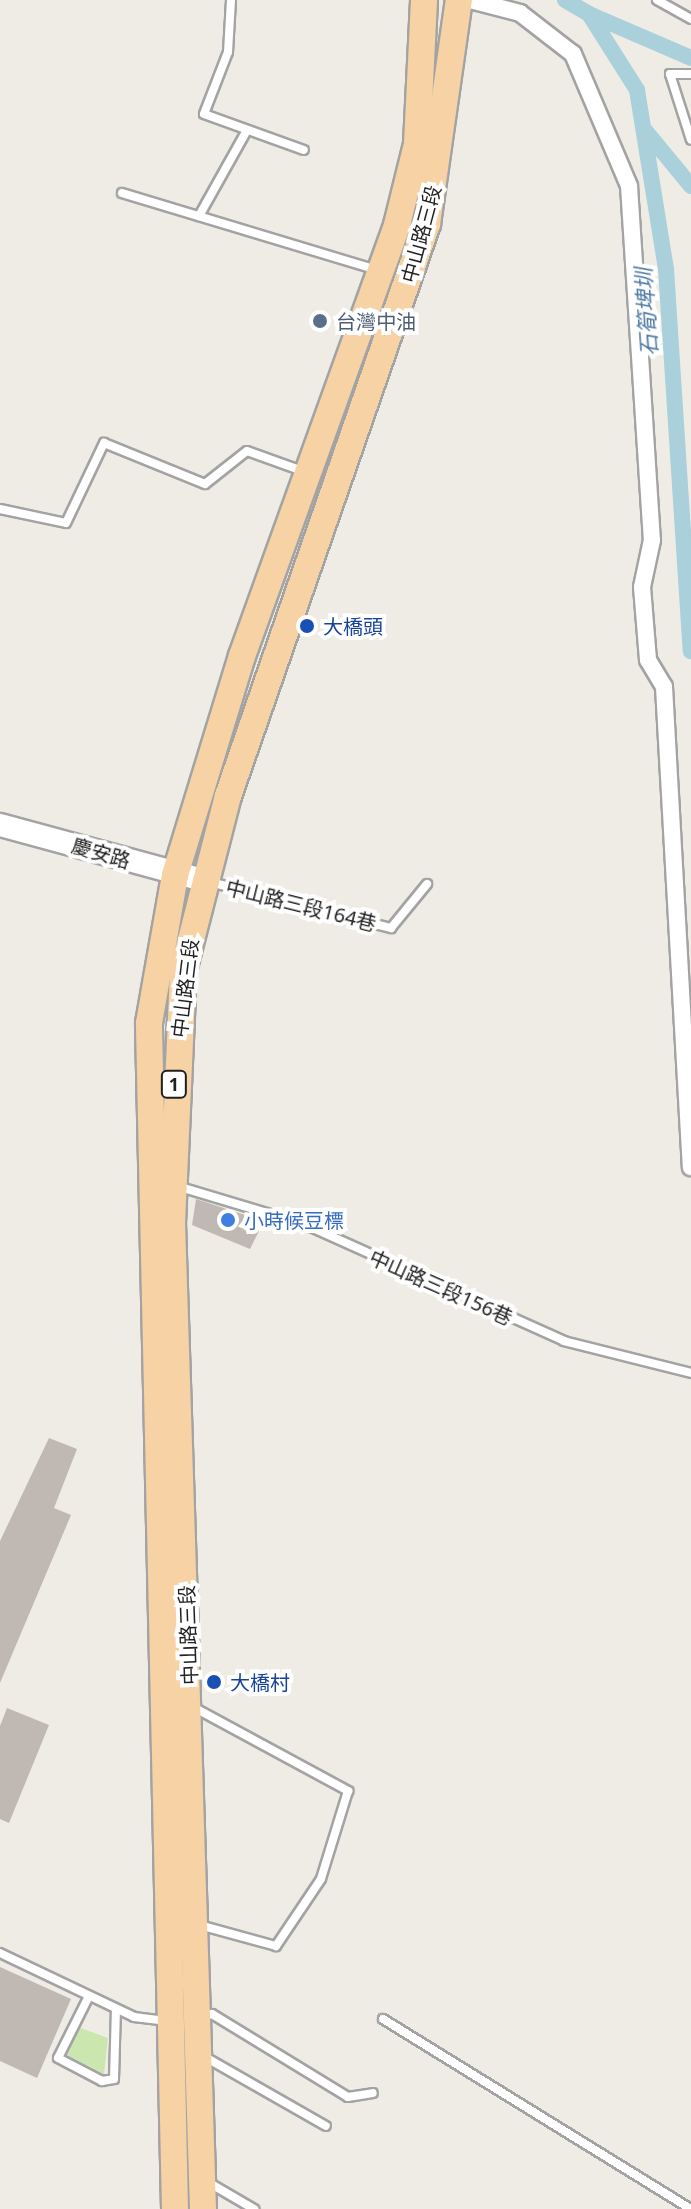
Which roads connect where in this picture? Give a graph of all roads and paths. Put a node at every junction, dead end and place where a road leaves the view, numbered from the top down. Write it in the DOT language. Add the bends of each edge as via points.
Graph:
graph roads {
  1 [pos="231,0"];
  2 [pos="424,0"];
  3 [pos="459,0"];
  4 [pos="470,0"];
  5 [pos="657,0"];
  6 [pos="691,19"];
  7 [pos="691,74"];
  8 [pos="247,130"];
  9 [pos="691,140"];
  10 [pos="304,150"];
  11 [pos="122,193"];
  12 [pos="199,216"];
  13 [pos="381,271"];
  14 [pos="310,473"];
  15 [pos="0,509"];
  16 [pos="0,825"];
  17 [pos="175,875"];
  18 [pos="202,880"];
  19 [pos="427,884"];
  20 [pos="691,1167"];
  21 [pos="160,1185"];
  22 [pos="691,1373"];
  23 [pos="190,1706"];
  24 [pos="196,1924"];
  25 [pos="169,1930"];
  26 [pos="0,1953"];
  27 [pos="89,1996"];
  28 [pos="116,2009"];
  29 [pos="198,2017"];
  30 [pos="383,2019"];
  31 [pos="170,2021"];
  32 [pos="199,2053"];
  33 [pos="373,2093"];
  34 [pos="326,2126"];
  35 [pos="203,2179"];
  36 [pos="175,2209"];
  37 [pos="203,2209"];
  38 [pos="254,2209"];
  39 [pos="691,2209"];
  1 -- 8 [label="lane" via="228,52 204,114"];
  2 -- 13 [label="main road, 中山路三段 / 1" via="417,144"];
  3 -- 18 [label="main road, 中山路三段 / 1" via="427,224"];
  4 -- 20 [label="street" via="520,13 573,54 629,186 652,540 642,587 648,660 664,687"];
  5 -- 6 [label="lane"];
  7 -- 9 [label="lane" via="670,74"];
  8 -- 10 [label="lane"];
  8 -- 12 [label="lane"];
  11 -- 12 [label="lane"];
  12 -- 13 [label="lane"];
  13 -- 14 [label="main road, 中山路三段 / 1"];
  14 -- 15 [label="lane" via="247,451 205,484 104,443 66,523"];
  14 -- 17 [label="main road, 中山路三段 / 1" via="242,656"];
  16 -- 17 [label="street, 慶安路"];
  17 -- 18 [label="street, 慶安路"];
  17 -- 21 [label="main road, 中山路三段 / 1" via="149,1023"];
  18 -- 19 [label="lane, 中山路三段164巷" via="391,928"];
  18 -- 21 [label="main road, 中山路三段 / 1" via="183,971"];
  21 -- 22 [label="lane, 中山路三段156巷" via="304,1224 564,1341"];
  21 -- 23 [label="main road, 中山路三段 / 1"];
  21 -- 25 [label="main road, 中山路三段 / 1"];
  23 -- 24 [label="main road, 中山路三段 / 1"];
  23 -- 24 [label="lane" via="348,1791 321,1879 276,1946"];
  24 -- 25 [label="lane"];
  24 -- 29 [label="main road, 中山路三段 / 1"];
  25 -- 31 [label="main road, 中山路三段 / 1"];
  26 -- 27 [label="lane"];
  27 -- 28 [label="lane"];
  27 -- 28 [label="lane" via="58,2058 102,2081 114,2079"];
  28 -- 31 [label="lane"];
  29 -- 31 [label="lane"];
  29 -- 32 [label="main road, 中山路三段 / 1"];
  29 -- 33 [label="lane" via="212,2014 348,2097"];
  30 -- 39 [label="lane"];
  31 -- 36 [label="main road, 中山路三段 / 1"];
  32 -- 34 [label="lane"];
  32 -- 35 [label="main road, 中山路三段 / 1"];
  35 -- 37 [label="main road, 中山路三段 / 1"];
  35 -- 38 [label="lane"];
}
